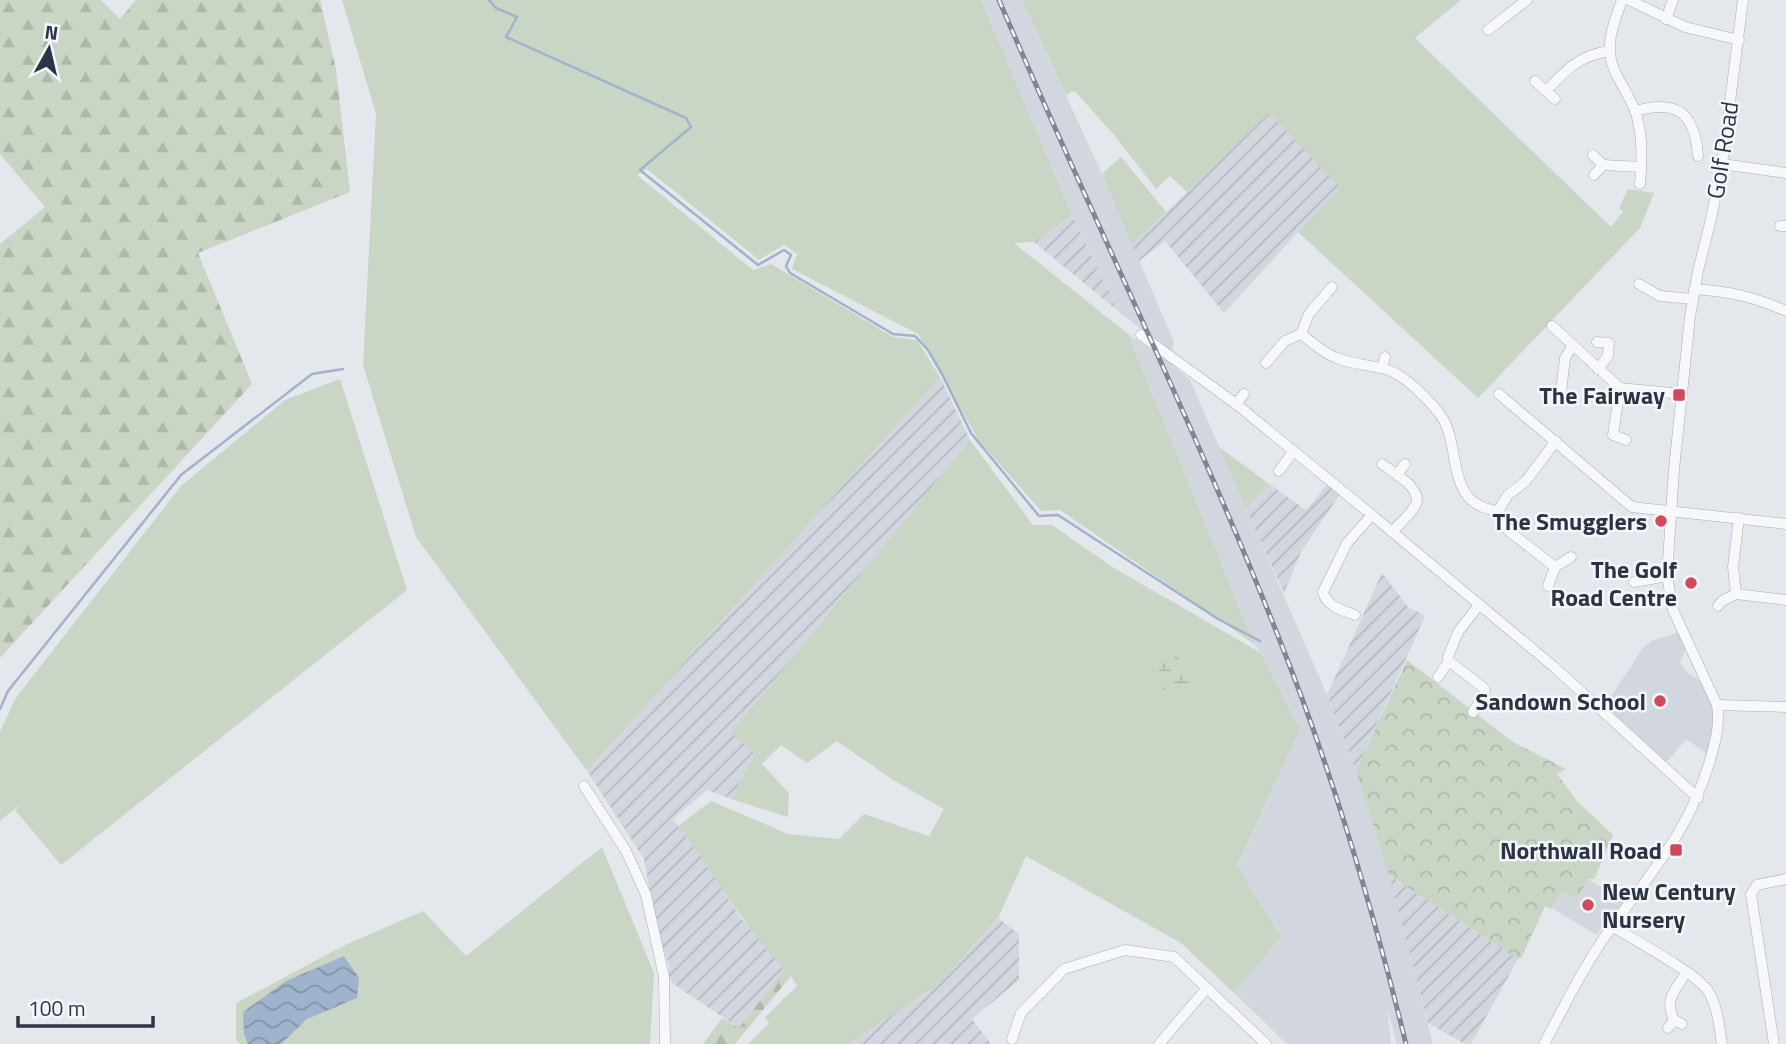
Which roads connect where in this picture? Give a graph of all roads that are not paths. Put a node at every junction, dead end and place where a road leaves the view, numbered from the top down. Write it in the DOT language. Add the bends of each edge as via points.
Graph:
graph roads {
  1 [pos="1527,0"];
  2 [pos="1622,0"];
  3 [pos="1629,0"];
  4 [pos="1672,0"];
  5 [pos="1743,0"];
  6 [pos="1666,19"];
  7 [pos="1488,30"];
  8 [pos="1739,40"];
  9 [pos="1609,51"];
  10 [pos="1535,80"];
  11 [pos="1547,90"];
  12 [pos="1555,99"];
  13 [pos="1635,111"];
  14 [pos="1593,155"];
  15 [pos="1698,156"];
  16 [pos="1722,164"];
  17 [pos="1603,165"];
  18 [pos="1641,167"];
  19 [pos="1786,173"];
  20 [pos="1594,175"];
  21 [pos="1640,184"];
  22 [pos="1639,284"];
  23 [pos="1315,288"];
  24 [pos="1332,288"];
  25 [pos="1694,294"];
  26 [pos="1323,297"];
  27 [pos="1786,311"];
  28 [pos="1552,326"];
  29 [pos="1301,334"];
  30 [pos="1141,335"];
  31 [pos="1597,342"];
  32 [pos="1573,345"];
  33 [pos="1385,357"];
  34 [pos="1266,363"];
  35 [pos="1382,368"];
  36 [pos="1598,369"];
  37 [pos="1620,388"];
  38 [pos="1562,392"];
  39 [pos="1244,394"];
  40 [pos="1499,394"];
  41 [pos="1682,394"];
  42 [pos="1236,404"];
  43 [pos="1626,440"];
  44 [pos="1556,441"];
  45 [pos="1293,452"];
  46 [pos="1382,464"];
  47 [pos="1405,464"];
  48 [pos="1279,471"];
  49 [pos="1397,475"];
  50 [pos="1497,511"];
  51 [pos="1671,511"];
  52 [pos="1372,515"];
  53 [pos="1739,518"];
  54 [pos="1786,524"];
  55 [pos="1392,532"];
  56 [pos="1571,557"];
  57 [pos="1555,567"];
  58 [pos="1667,576"];
  59 [pos="1634,582"];
  60 [pos="1548,586"];
  61 [pos="1737,594"];
  62 [pos="1786,600"];
  63 [pos="1479,605"];
  64 [pos="1718,606"];
  65 [pos="1355,615"];
  66 [pos="1450,661"];
  67 [pos="1438,677"];
  68 [pos="1717,705"];
  69 [pos="1786,707"];
  70 [pos="1473,712"];
  71 [pos="584,786"];
  72 [pos="1698,798"];
  73 [pos="1786,879"];
  74 [pos="1613,927"];
  75 [pos="1686,973"];
  76 [pos="1207,988"];
  77 [pos="1675,1024"];
  78 [pos="1012,1039"];
  79 [pos="665,1044"];
  80 [pos="1159,1044"];
  81 [pos="1266,1044"];
  82 [pos="1544,1044"];
  83 [pos="1722,1044"];
  84 [pos="1774,1044"];
  1 -- 7 [label="street"];
  2 -- 9 [label="street"];
  3 -- 6 [label="street"];
  4 -- 6 [label="street"];
  5 -- 8 [label="street, Golf Road"];
  6 -- 8 [label="street"];
  8 -- 16 [label="street, Golf Road"];
  9 -- 11 [label="street" via="1576,62"];
  9 -- 13 [label="street"];
  10 -- 11 [label="street"];
  11 -- 12 [label="street"];
  13 -- 15 [label="street" via="1654,106 1683,114 1691,123"];
  13 -- 18 [label="street" via="1643,146"];
  14 -- 17 [label="street"];
  16 -- 19 [label="street"];
  16 -- 25 [label="street, Golf Road"];
  17 -- 18 [label="street"];
  17 -- 20 [label="street"];
  18 -- 21 [label="street"];
  22 -- 25 [label="street" via="1660,296"];
  23 -- 26 [label="street"];
  24 -- 26 [label="street"];
  25 -- 27 [label="street" via="1735,292"];
  25 -- 41 [label="street, Golf Road"];
  26 -- 29 [label="street"];
  28 -- 32 [label="street"];
  29 -- 34 [label="street" via="1285,341 1278,357"];
  29 -- 35 [label="street" via="1339,359"];
  30 -- 42 [label="street"];
  31 -- 36 [label="street" via="1609,343 1608,356"];
  32 -- 36 [label="street"];
  32 -- 38 [label="street" via="1565,358"];
  33 -- 35 [label="street"];
  35 -- 50 [label="street" via="1405,379 1440,414 1465,492 1476,505"];
  36 -- 37 [label="street"];
  37 -- 41 [label="street"];
  37 -- 43 [label="street" via="1613,435"];
  39 -- 42 [label="street"];
  40 -- 44 [label="street"];
  41 -- 51 [label="street, Golf Road"];
  42 -- 45 [label="street"];
  44 -- 50 [label="street"];
  44 -- 51 [label="street" via="1632,507"];
  45 -- 48 [label="street"];
  45 -- 52 [label="street"];
  46 -- 49 [label="street"];
  47 -- 49 [label="street"];
  49 -- 55 [label="street" via="1418,499"];
  50 -- 57 [label="street" via="1510,533"];
  51 -- 53 [label="street"];
  51 -- 58 [label="street, Golf Road"];
  52 -- 55 [label="street"];
  52 -- 65 [label="street" via="1347,543 1323,592 1331,605"];
  53 -- 54 [label="street"];
  53 -- 61 [label="street" via="1733,567"];
  55 -- 63 [label="street"];
  56 -- 57 [label="street"];
  57 -- 60 [label="street"];
  58 -- 59 [label="street"];
  58 -- 68 [label="street, Golf Road" via="1673,610"];
  61 -- 62 [label="street"];
  61 -- 64 [label="street"];
  63 -- 66 [label="street" via="1458,632"];
  63 -- 72 [label="street"];
  66 -- 67 [label="street"];
  66 -- 70 [label="street" via="1485,688"];
  68 -- 69 [label="street"];
  68 -- 72 [label="street" via="1716,738"];
  71 -- 79 [label="street" via="626,851 646,895 664,977"];
  72 -- 74 [label="street" via="1669,849"];
  73 -- 84 [label="street" via="1757,885 1751,894"];
  74 -- 75 [label="street"];
  74 -- 82 [label="street"];
  75 -- 77 [label="street" via="1669,1001"];
  75 -- 83 [label="street" via="1706,988 1714,1003"];
  76 -- 78 [label="street" via="1174,957 1125,950 1064,969 1021,1013"];
  76 -- 80 [label="street"];
  76 -- 81 [label="street"];
}
